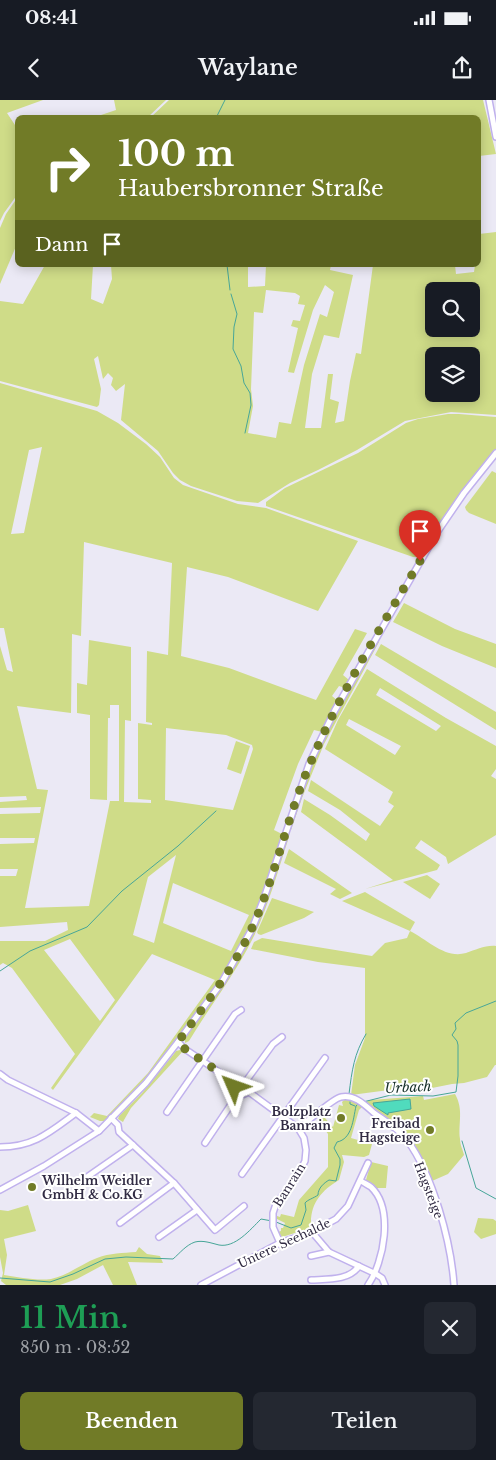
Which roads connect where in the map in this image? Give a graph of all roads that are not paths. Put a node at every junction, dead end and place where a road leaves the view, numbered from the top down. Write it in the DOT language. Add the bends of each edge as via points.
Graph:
graph roads {
  1 [pos="489,100"];
  2 [pos="496,137"];
  3 [pos="496,454"];
  4 [pos="241,1010"];
  5 [pos="282,1037"];
  6 [pos="178,1042"];
  7 [pos="325,1058"];
  8 [pos="202,1062"];
  9 [pos="0,1074"];
  10 [pos="246,1081"];
  11 [pos="235,1083"];
  12 [pos="249,1092"];
  13 [pos="238,1094"];
  14 [pos="167,1112"];
  15 [pos="76,1113"];
  16 [pos="282,1116"];
  17 [pos="111,1118"];
  18 [pos="298,1128"];
  19 [pos="99,1131"];
  20 [pos="205,1143"];
  21 [pos="133,1145"];
  22 [pos="0,1147"];
  23 [pos="368,1163"];
  24 [pos="242,1174"];
  25 [pos="87,1177"];
  26 [pos="361,1181"];
  27 [pos="174,1183"];
  28 [pos="0,1190"];
  29 [pos="244,1206"];
  30 [pos="196,1210"];
  31 [pos="120,1223"];
  32 [pos="312,1232"];
  33 [pos="159,1238"];
  34 [pos="280,1243"];
  35 [pos="329,1252"];
  36 [pos="311,1256"];
  37 [pos="359,1266"];
  38 [pos="376,1274"];
  39 [pos="311,1280"];
  40 [pos="201,1285"];
  41 [pos="368,1285"];
  42 [pos="385,1285"];
  43 [pos="454,1285"];
  1 -- 2 [label="street"];
  3 -- 6 [label="street" via="438,531 335,710 309,764 252,928 222,982"];
  4 -- 8 [label="street"];
  5 -- 10 [label="street" via="273,1044"];
  6 -- 8 [label="street"];
  6 -- 17 [label="street"];
  7 -- 16 [label="street"];
  8 -- 11 [label="street"];
  8 -- 14 [label="street"];
  9 -- 15 [label="street"];
  10 -- 11 [label="street"];
  10 -- 12 [label="street"];
  11 -- 13 [label="street"];
  12 -- 13 [label="street"];
  12 -- 16 [label="street"];
  13 -- 20 [label="street"];
  15 -- 19 [label="street"];
  15 -- 22 [label="street" via="40,1139 23,1145"];
  16 -- 18 [label="street"];
  16 -- 24 [label="street"];
  17 -- 19 [label="street"];
  17 -- 21 [label="street"];
  18 -- 34 [label="street, Banrain" via="304,1138 305,1161 276,1204 273,1227"];
  18 -- 43 [label="street, Hagsteige" via="332,1101 352,1097 404,1136 432,1190 447,1239"];
  19 -- 28 [label="street"];
  21 -- 25 [label="street"];
  21 -- 27 [label="street"];
  23 -- 26 [label="street, Untere Seehalde"];
  26 -- 32 [label="street, Untere Seehalde" via="348,1206 336,1219"];
  26 -- 38 [label="street" via="372,1188 379,1199 385,1224"];
  27 -- 30 [label="street"];
  27 -- 31 [label="street"];
  29 -- 30 [label="street" via="215,1230"];
  30 -- 33 [label="street"];
  32 -- 34 [label="street, Untere Seehalde"];
  32 -- 35 [label="street"];
  34 -- 40 [label="street, Untere Seehalde"];
  35 -- 36 [label="street"];
  35 -- 37 [label="street"];
  37 -- 38 [label="street"];
  37 -- 39 [label="street" via="347,1276"];
  38 -- 41 [label="street"];
  38 -- 42 [label="street"];
}
